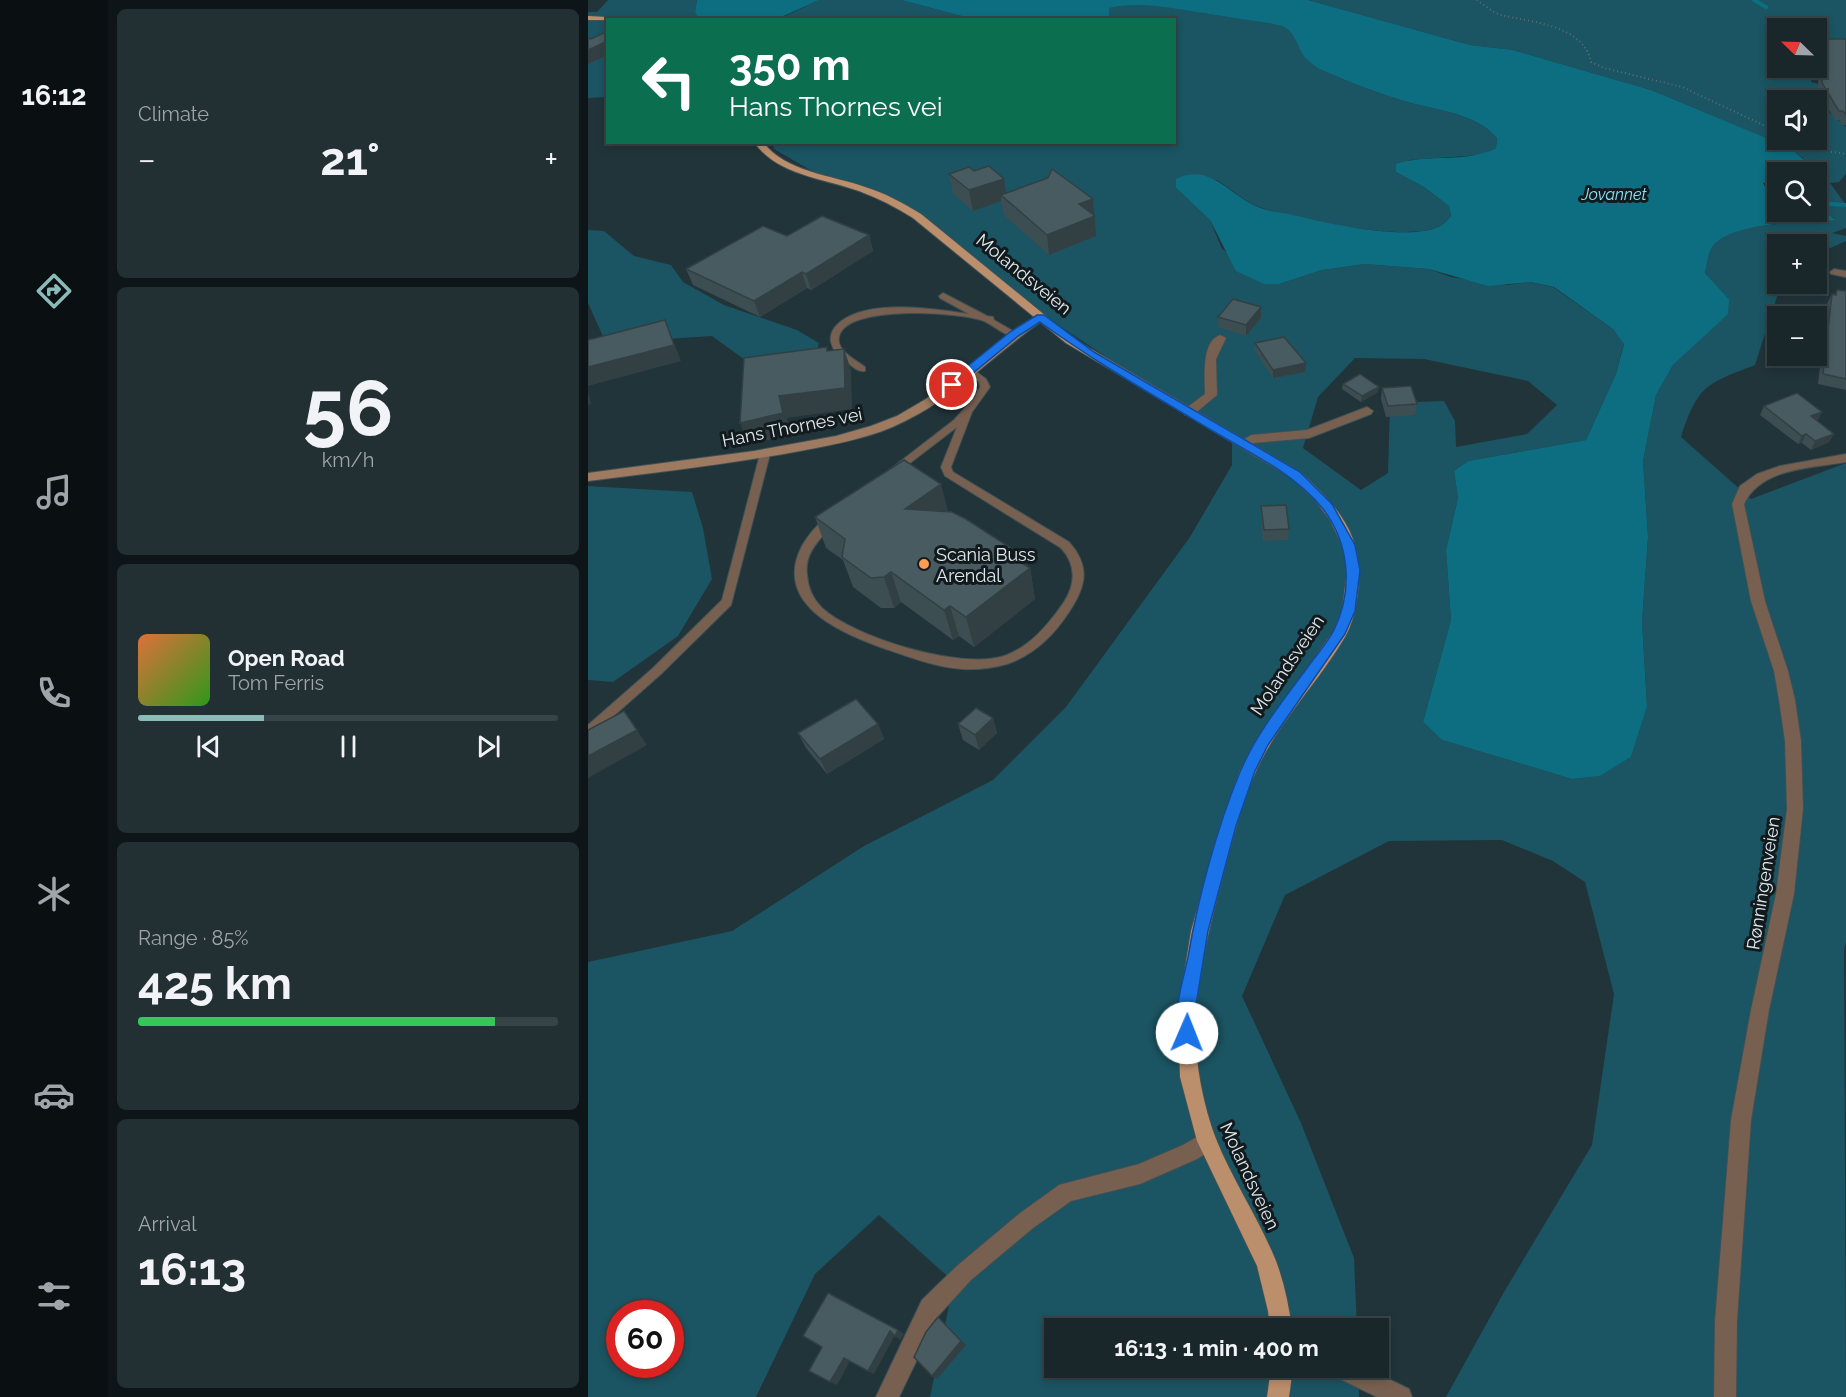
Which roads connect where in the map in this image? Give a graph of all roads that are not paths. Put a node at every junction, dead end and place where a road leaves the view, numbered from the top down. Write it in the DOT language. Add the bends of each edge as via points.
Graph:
graph roads {
  1 [pos="588,18"];
  2 [pos="606,19"];
  3 [pos="760,144"];
  4 [pos="1834,272"];
  5 [pos="1846,274"];
  6 [pos="943,296"];
  7 [pos="1041,317"];
  8 [pos="990,319"];
  9 [pos="1014,334"];
  10 [pos="1220,338"];
  11 [pos="862,369"];
  12 [pos="970,371"];
  13 [pos="968,411"];
  14 [pos="1367,411"];
  15 [pos="1189,412"];
  16 [pos="1244,443"];
  17 [pos="765,454"];
  18 [pos="1846,458"];
  19 [pos="886,476"];
  20 [pos="588,477"];
  21 [pos="840,512"];
  22 [pos="588,732"];
  23 [pos="1207,1141"];
  24 [pos="1280,1318"];
  25 [pos="1281,1378"];
  26 [pos="1362,1378"];
  27 [pos="887,1397"];
  28 [pos="1278,1397"];
  29 [pos="1401,1397"];
  30 [pos="1725,1397"];
  1 -- 2 [label="main road"];
  3 -- 7 [label="main road, Molandsveien" via="767,154 790,167 896,203"];
  4 -- 5 [label="lane"];
  6 -- 8 [label="lane"];
  7 -- 9 [label="street, Hans Thornes vei"];
  7 -- 15 [label="main road, Molandsveien" via="1090,354"];
  8 -- 9 [label="lane"];
  8 -- 11 [label="lane" via="893,310 862,315 845,323 834,337 834,345 841,354"];
  9 -- 12 [label="street, Hans Thornes vei"];
  10 -- 15 [label="street" via="1210,359 1211,395"];
  12 -- 13 [label="lane" via="985,387"];
  12 -- 17 [label="street, Hans Thornes vei" via="914,412 890,424 858,435"];
  13 -- 19 [label="lane"];
  13 -- 21 [label="lane" via="946,467 949,474 1065,545 1079,564 1074,596 1057,623 1038,642 995,663 960,666 908,653 850,631 822,614 801,586 801,567 805,548"];
  14 -- 16 [label="street" via="1309,434 1251,439"];
  15 -- 16 [label="main road, Molandsveien"];
  16 -- 23 [label="main road, Molandsveien" via="1296,475 1320,497 1343,531 1354,570 1349,611 1339,634 1263,741 1248,771 1228,826 1200,931 1187,1011 1189,1077"];
  17 -- 20 [label="street, Hans Thornes vei"];
  17 -- 22 [label="lane" via="727,602"];
  18 -- 30 [label="street, Rønningenveien" via="1761,477 1744,489 1738,504 1758,601 1787,700 1795,809 1785,894 1741,1120 1726,1321"];
  23 -- 24 [label="main road, Molandsveien" via="1267,1264"];
  23 -- 27 [label="street" via="1140,1174 1066,1192 1026,1221 964,1273 930,1308"];
  25 -- 28 [label="main road"];
  26 -- 29 [label="street"];
}
